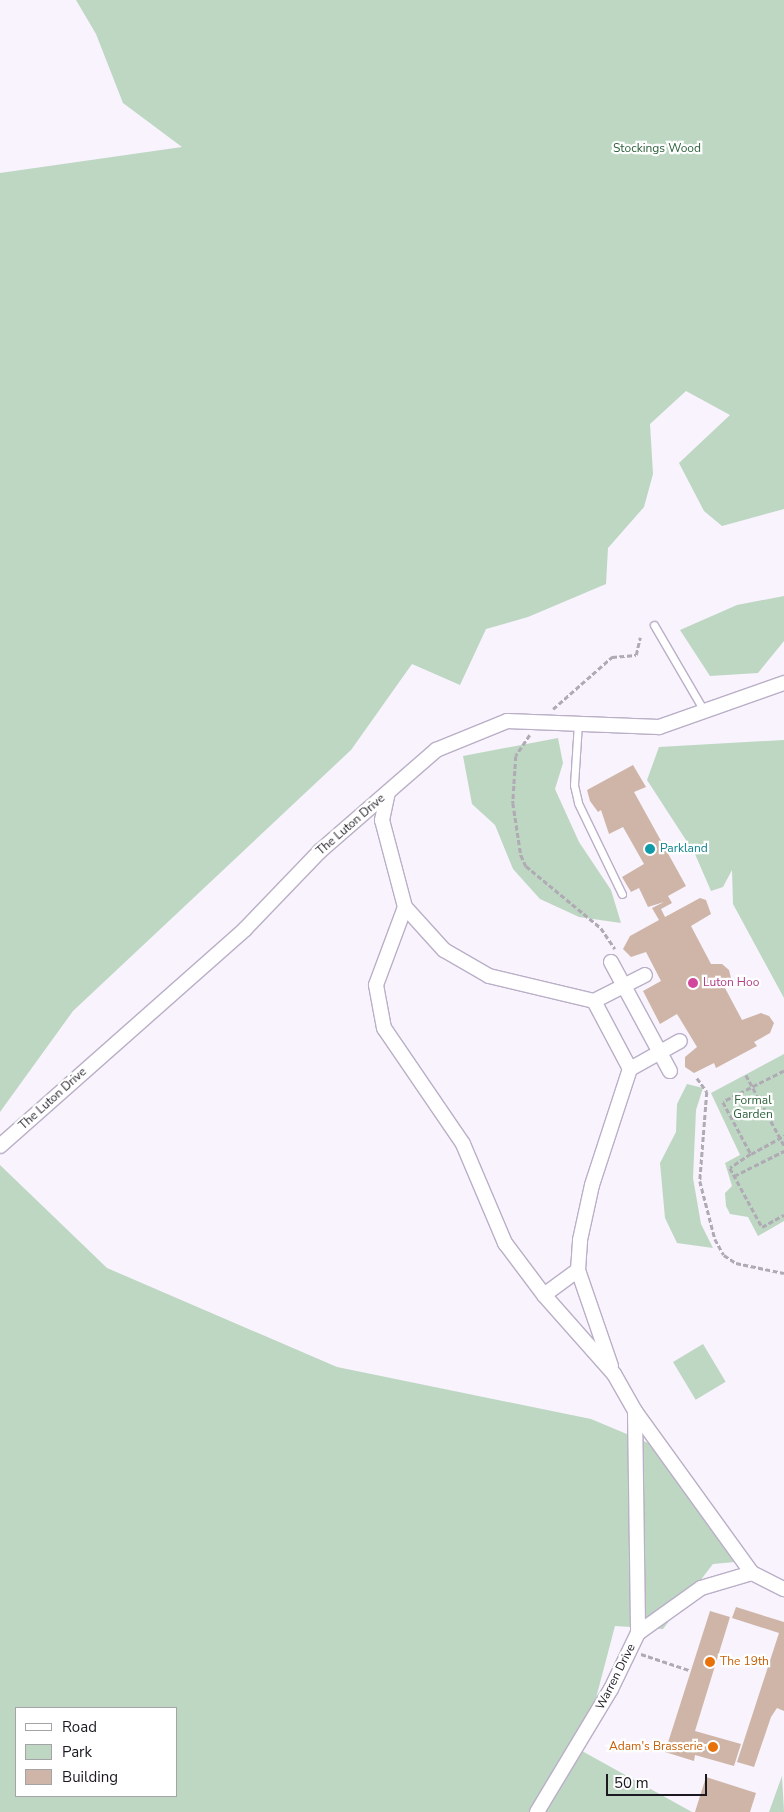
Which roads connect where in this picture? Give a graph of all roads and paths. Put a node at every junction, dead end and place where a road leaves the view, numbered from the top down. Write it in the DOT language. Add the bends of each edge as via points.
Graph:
graph roads {
  1 [pos="654,625"];
  2 [pos="640,637"];
  3 [pos="784,682"];
  4 [pos="704,711"];
  5 [pos="539,722"];
  6 [pos="578,724"];
  7 [pos="388,792"];
  8 [pos="622,894"];
  9 [pos="405,907"];
  10 [pos="614,957"];
  11 [pos="645,975"];
  12 [pos="624,986"];
  13 [pos="594,1001"];
  14 [pos="680,1041"];
  15 [pos="660,1052"];
  16 [pos="630,1069"];
  17 [pos="670,1071"];
  18 [pos="784,1071"];
  19 [pos="746,1075"];
  20 [pos="697,1078"];
  21 [pos="707,1086"];
  22 [pos="752,1086"];
  23 [pos="707,1092"];
  24 [pos="784,1136"];
  25 [pos="780,1138"];
  26 [pos="784,1145"];
  27 [pos="0,1146"];
  28 [pos="784,1151"];
  29 [pos="751,1154"];
  30 [pos="734,1176"];
  31 [pos="784,1216"];
  32 [pos="578,1270"];
  33 [pos="784,1273"];
  34 [pos="544,1295"];
  35 [pos="614,1374"];
  36 [pos="635,1411"];
  37 [pos="752,1573"];
  38 [pos="784,1590"];
  39 [pos="638,1633"];
  40 [pos="630,1650"];
  41 [pos="690,1670"];
  42 [pos="537,1812"];
  1 -- 4 [label="lane"];
  2 -- 5 [label="path" via="636,655 612,657"];
  3 -- 4 [label="street, The Luton Drive"];
  4 -- 6 [label="street, The Luton Drive" via="659,727"];
  5 -- 6 [label="street, The Luton Drive"];
  5 -- 7 [label="street, The Luton Drive" via="507,720 436,750"];
  5 -- 10 [label="path" via="516,756 513,803 521,855 526,866 601,928"];
  6 -- 8 [label="lane" via="574,785 578,803"];
  7 -- 9 [label="street" via="382,820"];
  7 -- 27 [label="street, The Luton Drive" via="320,851 245,928"];
  9 -- 13 [label="street" via="444,950 488,976"];
  9 -- 34 [label="street" via="376,985 384,1028 463,1144 505,1243"];
  10 -- 12 [label="street"];
  11 -- 12 [label="street"];
  12 -- 13 [label="street"];
  12 -- 15 [label="street"];
  13 -- 16 [label="street"];
  14 -- 15 [label="street"];
  15 -- 16 [label="street"];
  15 -- 17 [label="street"];
  16 -- 32 [label="street" via="592,1184 580,1240"];
  18 -- 22 [label="path"];
  19 -- 22 [label="path"];
  20 -- 23 [label="path"];
  21 -- 23 [label="path"];
  22 -- 25 [label="path"];
  22 -- 29 [label="path" via="723,1102"];
  23 -- 33 [label="path" via="700,1181 715,1238 724,1255 736,1262"];
  24 -- 25 [label="path"];
  25 -- 26 [label="path"];
  25 -- 29 [label="path"];
  28 -- 30 [label="path"];
  29 -- 30 [label="path" via="730,1168"];
  30 -- 31 [label="path" via="762,1227"];
  32 -- 34 [label="street"];
  32 -- 35 [label="street"];
  34 -- 35 [label="street"];
  35 -- 36 [label="street"];
  36 -- 37 [label="street"];
  36 -- 39 [label="street"];
  37 -- 38 [label="street"];
  37 -- 39 [label="street, Warren Drive" via="701,1588"];
  39 -- 40 [label="street, Warren Drive"];
  40 -- 41 [label="path"];
  40 -- 42 [label="street, Warren Drive" via="612,1689"];
}
